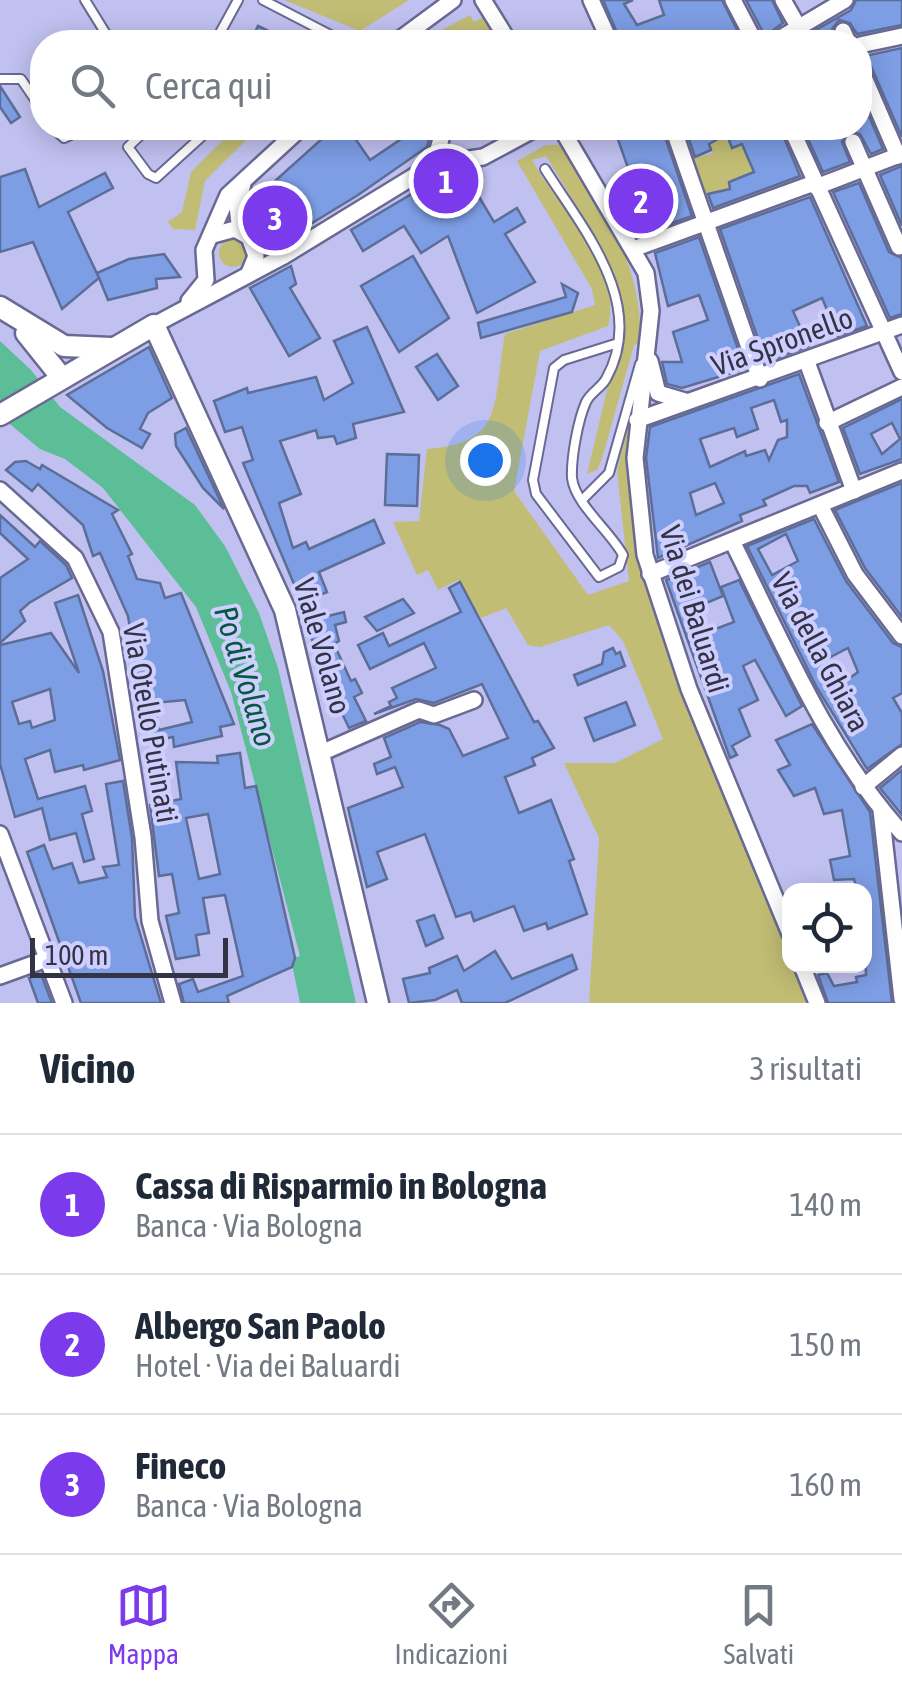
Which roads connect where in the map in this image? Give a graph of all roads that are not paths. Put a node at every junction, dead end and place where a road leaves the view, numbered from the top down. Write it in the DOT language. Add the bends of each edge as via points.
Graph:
graph roads {
  1 [pos="85,0"];
  2 [pos="238,0"];
  3 [pos="263,0"];
  4 [pos="454,0"];
  5 [pos="484,0"];
  6 [pos="591,0"];
  7 [pos="733,0"];
  8 [pos="783,0"];
  9 [pos="839,17"];
  10 [pos="103,30"];
  11 [pos="221,30"];
  12 [pos="321,30"];
  13 [pos="413,30"];
  14 [pos="503,30"];
  15 [pos="605,30"];
  16 [pos="749,30"];
  17 [pos="800,30"];
  18 [pos="815,30"];
  19 [pos="902,36"];
  20 [pos="872,42"];
  21 [pos="0,79"];
  22 [pos="30,92"];
  23 [pos="872,94"];
  24 [pos="135,140"];
  25 [pos="198,140"];
  26 [pos="288,140"];
  27 [pos="441,140"];
  28 [pos="515,140"];
  29 [pos="569,140"];
  30 [pos="677,140"];
  31 [pos="796,140"];
  32 [pos="852,140"];
  33 [pos="900,155"];
  34 [pos="434,164"];
  35 [pos="545,169"];
  36 [pos="865,170"];
  37 [pos="244,181"];
  38 [pos="815,185"];
  39 [pos="704,225"];
  40 [pos="240,231"];
  41 [pos="213,235"];
  42 [pos="255,247"];
  43 [pos="899,247"];
  44 [pos="636,248"];
  45 [pos="290,252"];
  46 [pos="208,269"];
  47 [pos="248,273"];
  48 [pos="232,281"];
  49 [pos="0,308"];
  50 [pos="162,320"];
  51 [pos="902,325"];
  52 [pos="883,333"];
  53 [pos="615,344"];
  54 [pos="648,344"];
  55 [pos="113,347"];
  56 [pos="807,362"];
  57 [pos="902,372"];
  58 [pos="760,378"];
  59 [pos="55,382"];
  60 [pos="902,387"];
  61 [pos="699,400"];
  62 [pos="0,415"];
  63 [pos="637,420"];
  64 [pos="827,423"];
  65 [pos="902,472"];
  66 [pos="0,490"];
  67 [pos="854,492"];
  68 [pos="583,498"];
  69 [pos="820,505"];
  70 [pos="732,541"];
  71 [pos="650,574"];
  72 [pos="902,636"];
  73 [pos="474,700"];
  74 [pos="321,752"];
  75 [pos="902,756"];
  76 [pos="863,787"];
  77 [pos="881,810"];
  78 [pos="902,833"];
  79 [pos="0,834"];
  80 [pos="782,915"];
  81 [pos="44,960"];
  82 [pos="805,973"];
  83 [pos="0,976"];
  84 [pos="902,1000"];
  85 [pos="64,1003"];
  86 [pos="173,1003"];
  87 [pos="378,1003"];
  88 [pos="817,1003"];
  1 -- 10 [label="lane"];
  2 -- 11 [label="lane"];
  3 -- 12 [label="lane"];
  4 -- 13 [label="street"];
  5 -- 14 [label="street"];
  6 -- 15 [label="street"];
  7 -- 16 [label="street"];
  8 -- 17 [label="street"];
  9 -- 18 [label="street"];
  19 -- 20 [label="street"];
  21 -- 22 [label="lane" via="21,79"];
  23 -- 33 [label="street"];
  24 -- 25 [label="lane" via="128,147 156,178"];
  26 -- 37 [label="street"];
  27 -- 34 [label="street"];
  28 -- 34 [label="street" via="483,157"];
  29 -- 44 [label="street, Via dei Baluardi"];
  30 -- 39 [label="street"];
  31 -- 38 [label="street"];
  32 -- 36 [label="street"];
  33 -- 36 [label="street"];
  34 -- 45 [label="street"];
  35 -- 53 [label="lane" via="612,279"];
  36 -- 38 [label="street"];
  36 -- 43 [label="street"];
  37 -- 40 [label="street" via="236,206"];
  37 -- 41 [label="street" via="224,202"];
  38 -- 39 [label="street"];
  38 -- 52 [label="street"];
  39 -- 44 [label="street"];
  39 -- 58 [label="street"];
  40 -- 41 [label="street"];
  40 -- 42 [label="street"];
  41 -- 46 [label="street" via="204,250"];
  42 -- 45 [label="street" via="266,254"];
  42 -- 47 [label="street"];
  44 -- 54 [label="street, Via dei Baluardi" via="650,286"];
  45 -- 47 [label="street"];
  46 -- 48 [label="street"];
  46 -- 50 [label="street" via="200,290"];
  47 -- 48 [label="street"];
  48 -- 50 [label="street"];
  49 -- 55 [label="main road" via="64,346"];
  49 -- 59 [label="main road" via="50,358"];
  50 -- 55 [label="main road"];
  50 -- 74 [label="main road, Viale Volano" via="279,592"];
  51 -- 52 [label="street, Via Spronello"];
  52 -- 56 [label="street, Via Spronello"];
  52 -- 57 [label="street"];
  53 -- 68 [label="lane" via="608,376 584,409 572,477"];
  53 -- 68 [label="lane" via="554,368 532,480 592,572 603,577 622,555"];
  54 -- 61 [label="street, Via Spronello" via="658,393"];
  54 -- 63 [label="street, Via dei Baluardi"];
  54 -- 68 [label="lane" via="609,473"];
  55 -- 59 [label="main road"];
  56 -- 58 [label="street, Via Spronello"];
  56 -- 64 [label="street"];
  58 -- 61 [label="street, Via Spronello"];
  59 -- 62 [label="main road"];
  60 -- 64 [label="street"];
  61 -- 63 [label="street, Via Spronello"];
  63 -- 71 [label="street, Via dei Baluardi" via="635,495"];
  64 -- 67 [label="street"];
  65 -- 67 [label="street"];
  66 -- 86 [label="street, Via Otello Putinati" via="75,558 110,632 141,820 150,922"];
  67 -- 69 [label="street"];
  69 -- 70 [label="street"];
  69 -- 72 [label="street" via="854,574"];
  70 -- 71 [label="street"];
  70 -- 76 [label="street, Via della Ghiara"];
  71 -- 80 [label="street, Via dei Baluardi" via="689,689"];
  73 -- 74 [label="street" via="434,715 419,710"];
  74 -- 87 [label="main road, Viale Volano"];
  75 -- 76 [label="street"];
  76 -- 77 [label="street, Via della Ghiara"];
  77 -- 78 [label="street, Via della Ghiara"];
  77 -- 84 [label="street"];
  79 -- 81 [label="street"];
  81 -- 83 [label="street"];
  81 -- 85 [label="street"];
  82 -- 88 [label="street"];
}
